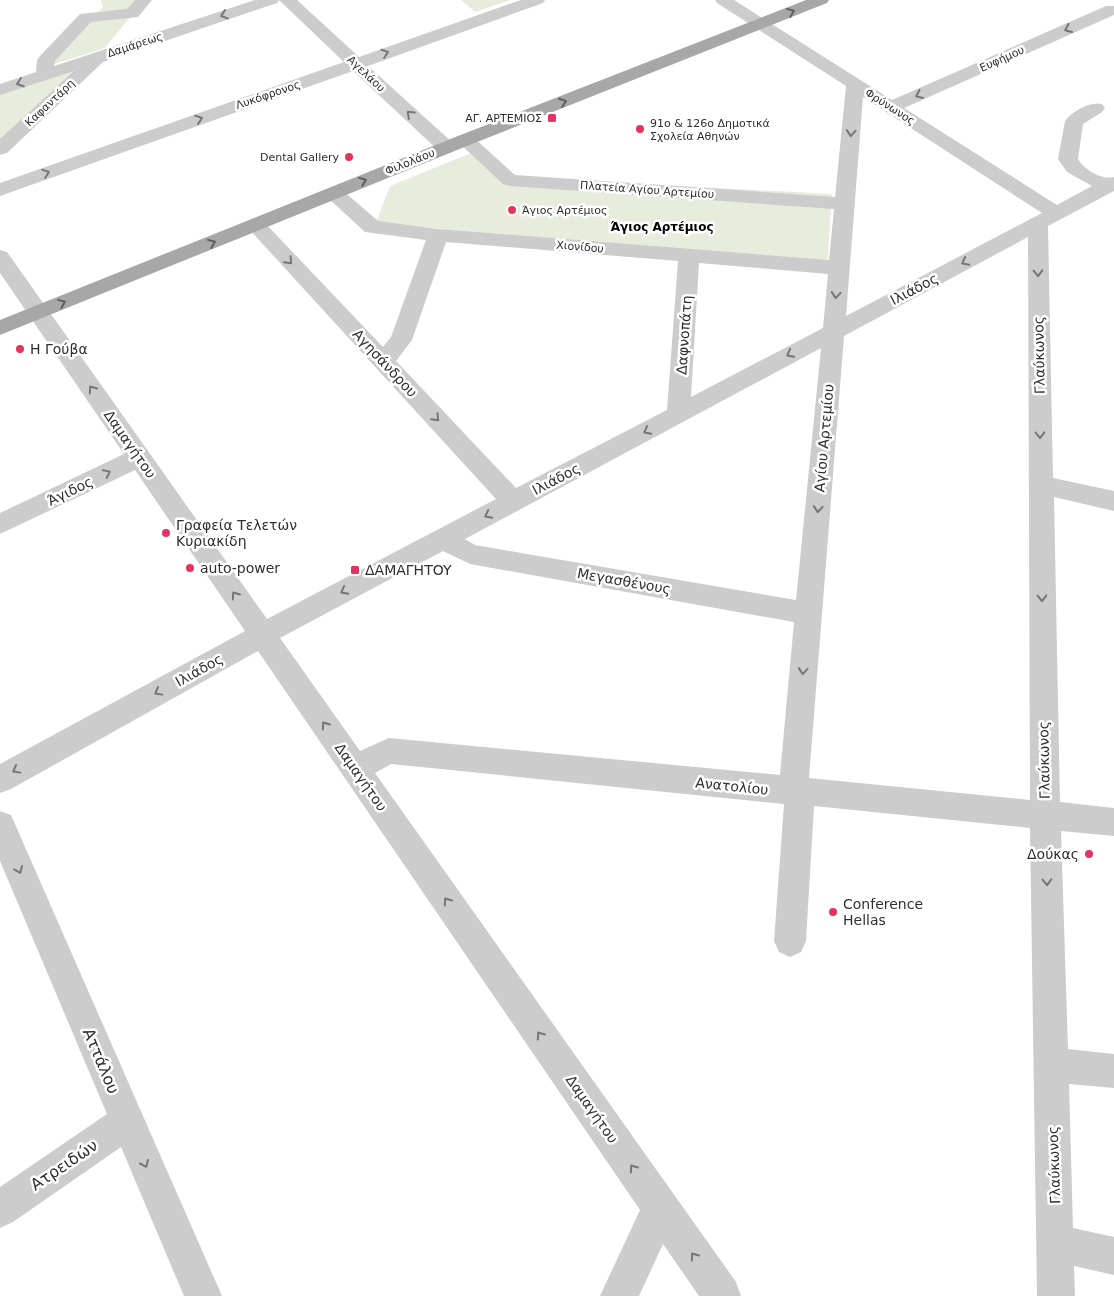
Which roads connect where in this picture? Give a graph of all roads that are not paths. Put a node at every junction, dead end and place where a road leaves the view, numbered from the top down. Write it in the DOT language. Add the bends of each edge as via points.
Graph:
graph roads {
  1 [pos="144,0"];
  2 [pos="271,0"];
  3 [pos="287,0"];
  4 [pos="537,0"];
  5 [pos="723,0"];
  6 [pos="822,0"];
  7 [pos="1093,0"];
  8 [pos="1113,10"];
  9 [pos="761,24"];
  10 [pos="100,57"];
  11 [pos="356,64"];
  12 [pos="44,75"];
  13 [pos="855,84"];
  14 [pos="0,90"];
  15 [pos="891,107"];
  16 [pos="1096,108"];
  17 [pos="465,140"];
  18 [pos="446,147"];
  19 [pos="0,149"];
  20 [pos="1111,185"];
  21 [pos="0,190"];
  22 [pos="334,194"];
  23 [pos="844,204"];
  24 [pos="1047,218"];
  25 [pos="256,225"];
  26 [pos="438,235"];
  27 [pos="689,256"];
  28 [pos="0,257"];
  29 [pos="839,268"];
  30 [pos="38,312"];
  31 [pos="0,328"];
  32 [pos="833,331"];
  33 [pos="384,362"];
  34 [pos="678,415"];
  35 [pos="139,457"];
  36 [pos="1041,485"];
  37 [pos="1114,500"];
  38 [pos="514,502"];
  39 [pos="0,524"];
  40 [pos="443,538"];
  41 [pos="808,613"];
  42 [pos="262,635"];
  43 [pos="355,768"];
  44 [pos="0,779"];
  45 [pos="797,792"];
  46 [pos="1045,816"];
  47 [pos="1114,822"];
  48 [pos="0,825"];
  49 [pos="790,941"];
  50 [pos="1051,1064"];
  51 [pos="1114,1071"];
  52 [pos="127,1122"];
  53 [pos="661,1208"];
  54 [pos="0,1209"];
  55 [pos="1056,1244"];
  56 [pos="1114,1256"];
  57 [pos="203,1296"];
  58 [pos="619,1296"];
  59 [pos="722,1296"];
  60 [pos="1056,1296"];
  1 -- 12 [label="street, Καφαντάρη" via="132,14 81,12 46,60"];
  2 -- 10 [label="street, Δαμάρεως, one-way"];
  3 -- 11 [label="street, Αγελάου"];
  11 -- 4 [label="street, Λυκόφρονος, one-way"];
  5 -- 9 [label="street, Φρύνωνος"];
  9 -- 6 [label="main road, Φιλολάου, one-way"];
  7 -- 8 [label="street"];
  8 -- 15 [label="street, Ευφήμου, one-way"];
  9 -- 13 [label="street, Φρύνωνος"];
  17 -- 9 [label="main road, Φιλολάου, one-way"];
  10 -- 12 [label="street, Δαμάρεως"];
  10 -- 19 [label="street, Καφαντάρη"];
  18 -- 11 [label="street, Αγελάου, one-way"];
  21 -- 11 [label="street, Λυκόφρονος, one-way"];
  12 -- 14 [label="street, Δαμάρεως, one-way"];
  13 -- 15 [label="street, Φρύνωνος"];
  13 -- 23 [label="street, Αγίου Αρτεμίου, one-way"];
  15 -- 24 [label="street, Φρύνωνος"];
  16 -- 20 [label="street" via="1074,121 1068,159 1078,170"];
  17 -- 18 [label="main road, Φιλολάου"];
  17 -- 23 [label="street, Πλατεία Αγίου Αρτεμίου" via="510,180"];
  22 -- 18 [label="main road, Φιλολάου, one-way"];
  20 -- 24 [label="street, Ιλιάδος"];
  22 -- 25 [label="main road, Φιλολάου"];
  22 -- 26 [label="street, Χιονίδου" via="372,227"];
  23 -- 29 [label="street, Αγίου Αρτεμίου"];
  24 -- 32 [label="street, Ιλιάδος, one-way"];
  24 -- 36 [label="street, Γλαύκωνος, one-way"];
  30 -- 25 [label="main road, Φιλολάου, one-way"];
  25 -- 33 [label="street, Αγησάνδρου, one-way"];
  26 -- 27 [label="street, Χιονίδου"];
  26 -- 33 [label="street" via="401,340"];
  27 -- 29 [label="street, Χιονίδου"];
  27 -- 34 [label="street, Δαφνοπάτη"];
  28 -- 30 [label="street, Δαμαγήτου"];
  29 -- 32 [label="street, Αγίου Αρτεμίου, one-way"];
  30 -- 31 [label="main road, Φιλολάου"];
  35 -- 30 [label="street, Δαμαγήτου, one-way"];
  32 -- 34 [label="street, Ιλιάδος, one-way"];
  32 -- 41 [label="street, Αγίου Αρτεμίου, one-way"];
  33 -- 38 [label="street, Αγησάνδρου, one-way"];
  34 -- 38 [label="street, Ιλιάδος, one-way"];
  39 -- 35 [label="street, Άγιδος, one-way"];
  42 -- 35 [label="street, Δαμαγήτου, one-way"];
  36 -- 37 [label="street"];
  36 -- 46 [label="street, Γλαύκωνος, one-way"];
  38 -- 40 [label="street, Ιλιάδος, one-way"];
  40 -- 41 [label="street, Μεγασθένους" via="470,554"];
  40 -- 42 [label="street, Ιλιάδος, one-way"];
  41 -- 45 [label="street, Αγίου Αρτεμίου, one-way"];
  43 -- 42 [label="street, Δαμαγήτου, one-way"];
  42 -- 44 [label="street, Ιλιάδος, one-way"];
  43 -- 45 [label="street, Ανατολίου" via="389,751"];
  53 -- 43 [label="street, Δαμαγήτου, one-way"];
  45 -- 46 [label="street, Ανατολίου"];
  45 -- 49 [label="street, Αγίου Αρτεμίου"];
  46 -- 47 [label="street, Ανατολίου"];
  46 -- 50 [label="street, Γλαύκωνος, one-way"];
  48 -- 52 [label="street, Αττάλου, one-way"];
  50 -- 51 [label="street"];
  50 -- 55 [label="street, Γλαύκωνος"];
  52 -- 54 [label="street, Ατρειδών"];
  52 -- 57 [label="street, Αττάλου, one-way"];
  53 -- 58 [label="street"];
  59 -- 53 [label="street, Δαμαγήτου, one-way"];
  55 -- 56 [label="street"];
  55 -- 60 [label="street, Γλαύκωνος"];
}
